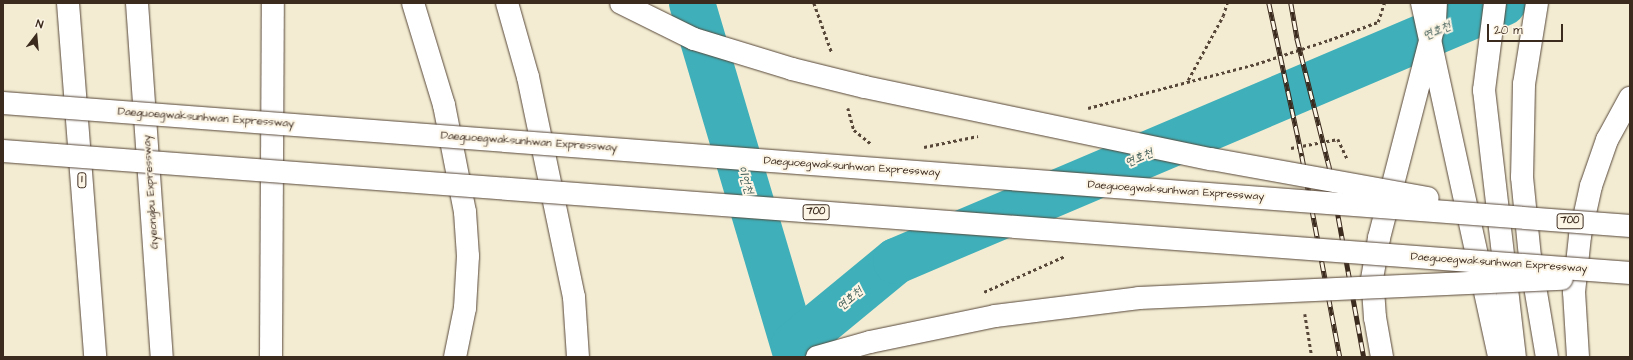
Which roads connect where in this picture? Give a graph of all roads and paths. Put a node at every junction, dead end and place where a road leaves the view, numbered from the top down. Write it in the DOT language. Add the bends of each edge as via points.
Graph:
graph roads {
  1 [pos="68,3"];
  2 [pos="137,3"];
  3 [pos="273,3"];
  4 [pos="413,3"];
  5 [pos="507,3"];
  6 [pos="621,3"];
  7 [pos="814,3"];
  8 [pos="1227,3"];
  9 [pos="1384,3"];
  10 [pos="1495,3"];
  11 [pos="1537,3"];
  12 [pos="1430,7"];
  13 [pos="833,54"];
  14 [pos="1188,81"];
  15 [pos="1630,98"];
  16 [pos="846,100"];
  17 [pos="3,103"];
  18 [pos="1080,110"];
  19 [pos="982,136"];
  20 [pos="874,147"];
  21 [pos="916,149"];
  22 [pos="3,151"];
  23 [pos="1511,216"];
  24 [pos="1630,226"];
  25 [pos="1630,273"];
  26 [pos="1630,276"];
  27 [pos="95,357"];
  28 [pos="162,357"];
  29 [pos="271,357"];
  30 [pos="455,357"];
  31 [pos="578,357"];
  32 [pos="817,357"];
  33 [pos="1382,357"];
  34 [pos="1499,357"];
  35 [pos="1516,357"];
  36 [pos="1547,357"];
  37 [pos="1578,357"];
  1 -- 27 [label="main road, 1"];
  2 -- 28 [label="main road, Gyeongbu Expressway"];
  3 -- 29 [label="main road"];
  4 -- 30 [label="main road" via="444,105 465,212 468,256 465,308"];
  5 -- 31 [label="main road" via="528,77 574,297"];
  6 -- 23 [label="main road, bridge" via="694,39 792,69 865,87 1210,159 1423,197 1502,212"];
  7 -- 13 [label="path"];
  8 -- 14 [label="path"];
  9 -- 14 [label="path" via="1378,22 1256,64"];
  10 -- 35 [label="main road" via="1484,90"];
  11 -- 36 [label="main road" via="1524,84 1522,177 1530,257"];
  12 -- 33 [label="main road" via="1407,127 1379,238 1372,280"];
  12 -- 34 [label="main road" via="1450,136"];
  14 -- 18 [label="path"];
  15 -- 37 [label="main road" via="1605,146 1591,186 1580,236 1574,292"];
  16 -- 20 [label="path" via="854,130"];
  17 -- 23 [label="main road, Daeguoegwaksunhwan Expressway / 700, bridge"];
  19 -- 21 [label="path"];
  22 -- 25 [label="main road, Daeguoegwaksunhwan Expressway / 700, bridge"];
  23 -- 24 [label="main road, Daeguoegwaksunhwan Expressway / 700, bridge"];
  26 -- 32 [label="main road, bridge" via="1139,298 995,316 870,342"];
}
